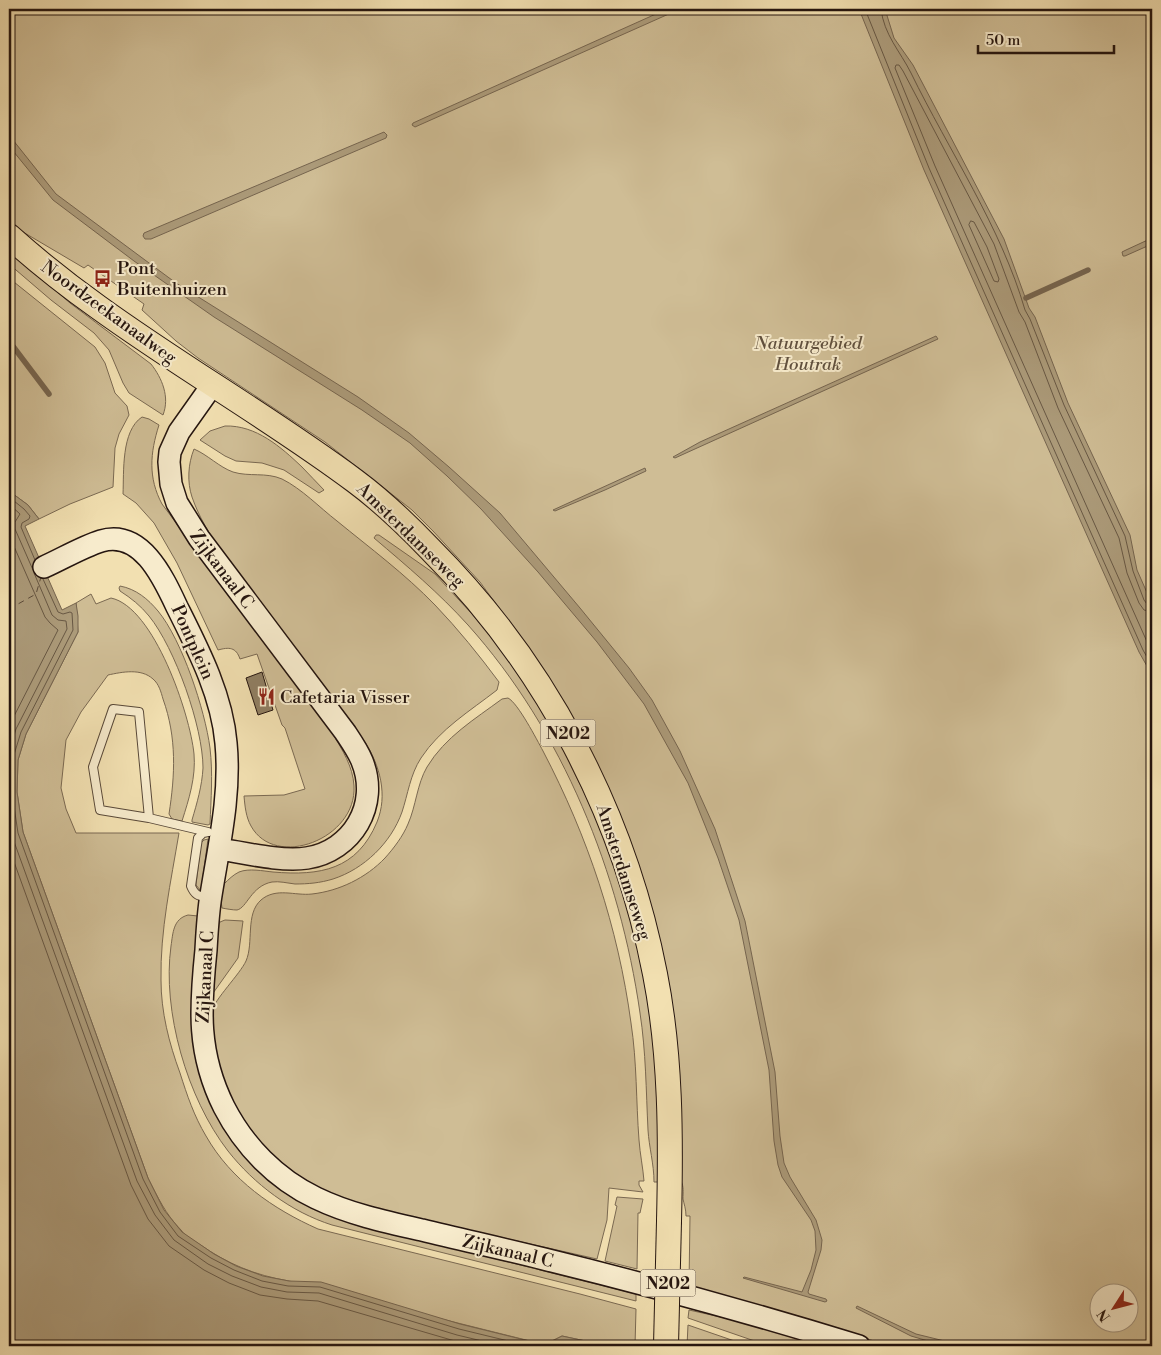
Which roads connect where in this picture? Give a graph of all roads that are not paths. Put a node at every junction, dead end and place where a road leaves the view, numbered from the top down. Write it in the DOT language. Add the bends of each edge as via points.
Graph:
graph roads {
  1 [pos="9,236"];
  2 [pos="213,384"];
  3 [pos="44,567"];
  4 [pos="149,818"];
  5 [pos="220,849"];
  6 [pos="210,898"];
  7 [pos="666,1346"];
  8 [pos="859,1346"];
  1 -- 2 [label="main road, Noordzeekanaalweg / N202" via="98,308"];
  2 -- 5 [label="street, Zijkanaal C" via="178,432 170,452 170,484 176,503 345,732 363,762 368,788 364,812 355,830 344,842 322,854 296,859"];
  2 -- 7 [label="main road, Amsterdamseweg / N202, bridge" via="358,484 423,542 465,586 505,634 544,690 596,786 625,861 656,976 668,1075 670,1144"];
  3 -- 5 [label="street, Pontplein" via="101,541 114,539 125,540 140,548 157,570 197,647 222,716 227,765"];
  4 -- 4 [label="lane" via="100,810 92,767 113,709 139,712"];
  4 -- 6 [label="lane" via="208,832 198,838 191,886 198,896"];
  5 -- 6 [label="street, Zijkanaal C"];
  6 -- 8 [label="street, Zijkanaal C" via="201,996 208,1067 217,1093 241,1136 286,1180 313,1196 362,1215 686,1296"];
}
